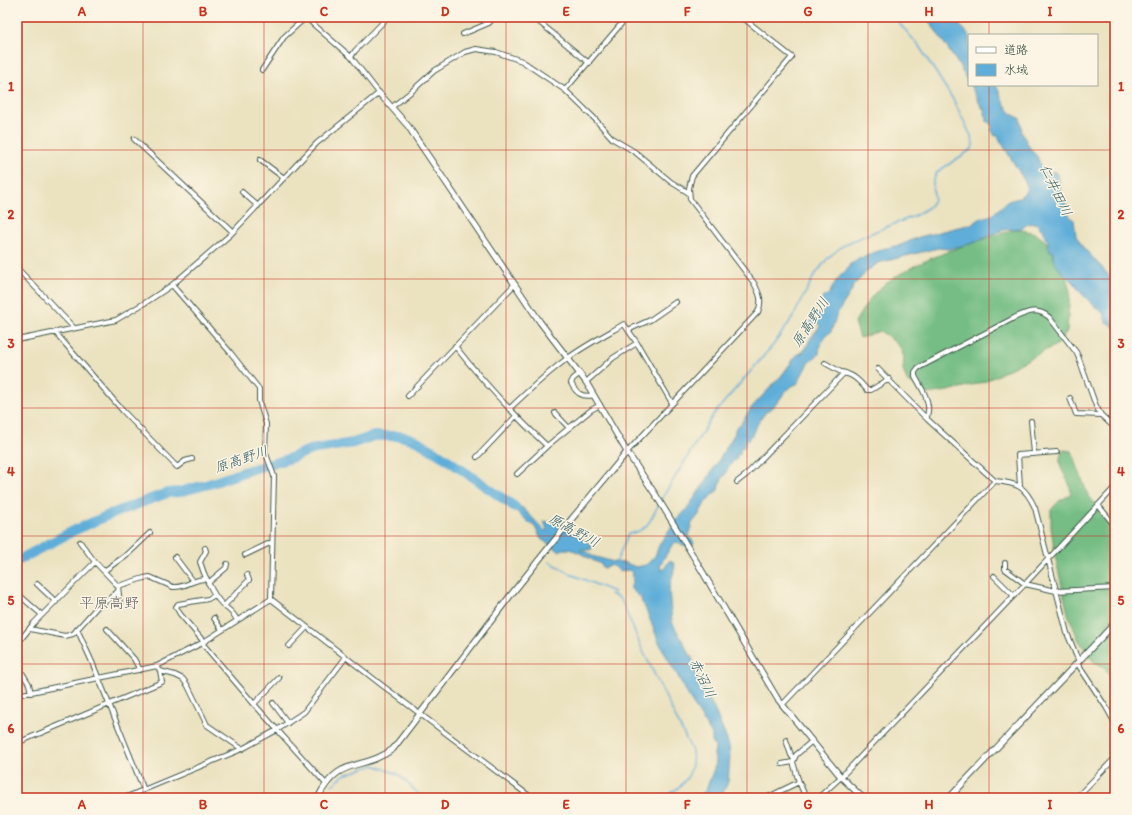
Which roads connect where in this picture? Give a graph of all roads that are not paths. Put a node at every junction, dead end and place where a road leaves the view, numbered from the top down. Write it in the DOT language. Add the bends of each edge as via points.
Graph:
graph roads {
  1 [pos="306,17"];
  2 [pos="388,17"];
  3 [pos="479,17"];
  4 [pos="494,17"];
  5 [pos="533,17"];
  6 [pos="627,17"];
  7 [pos="742,17"];
  8 [pos="487,23"];
  9 [pos="462,34"];
  10 [pos="351,57"];
  11 [pos="589,62"];
  12 [pos="262,70"];
  13 [pos="565,90"];
  14 [pos="379,93"];
  15 [pos="392,106"];
  16 [pos="134,139"];
  17 [pos="260,160"];
  18 [pos="284,178"];
  19 [pos="242,192"];
  20 [pos="689,193"];
  21 [pos="258,206"];
  22 [pos="233,232"];
  23 [pos="17,268"];
  24 [pos="514,284"];
  25 [pos="172,285"];
  26 [pos="676,302"];
  27 [pos="74,328"];
  28 [pos="628,330"];
  29 [pos="55,332"];
  30 [pos="17,340"];
  31 [pos="637,343"];
  32 [pos="455,346"];
  33 [pos="568,358"];
  34 [pos="825,363"];
  35 [pos="878,369"];
  36 [pos="847,373"];
  37 [pos="579,374"];
  38 [pos="889,379"];
  39 [pos="586,382"];
  40 [pos="594,395"];
  41 [pos="408,396"];
  42 [pos="1070,398"];
  43 [pos="672,403"];
  44 [pos="600,405"];
  45 [pos="509,409"];
  46 [pos="555,413"];
  47 [pos="1101,415"];
  48 [pos="516,416"];
  49 [pos="927,419"];
  50 [pos="1031,420"];
  51 [pos="569,428"];
  52 [pos="1115,428"];
  53 [pos="547,446"];
  54 [pos="627,452"];
  55 [pos="1057,452"];
  56 [pos="1034,453"];
  57 [pos="477,457"];
  58 [pos="192,459"];
  59 [pos="517,474"];
  60 [pos="995,481"];
  61 [pos="737,482"];
  62 [pos="1020,486"];
  63 [pos="1115,487"];
  64 [pos="1098,505"];
  65 [pos="1115,526"];
  66 [pos="150,533"];
  67 [pos="80,542"];
  68 [pos="272,542"];
  69 [pos="205,548"];
  70 [pos="245,556"];
  71 [pos="176,557"];
  72 [pos="1048,559"];
  73 [pos="95,562"];
  74 [pos="1005,563"];
  75 [pos="227,564"];
  76 [pos="104,571"];
  77 [pos="247,575"];
  78 [pos="994,576"];
  79 [pos="193,581"];
  80 [pos="208,581"];
  81 [pos="37,584"];
  82 [pos="1025,584"];
  83 [pos="118,586"];
  84 [pos="1115,588"];
  85 [pos="1056,591"];
  86 [pos="117,592"];
  87 [pos="18,594"];
  88 [pos="215,595"];
  89 [pos="1014,596"];
  90 [pos="271,599"];
  91 [pos="56,602"];
  92 [pos="120,604"];
  93 [pos="224,606"];
  94 [pos="42,616"];
  95 [pos="214,618"];
  96 [pos="238,620"];
  97 [pos="1115,623"];
  98 [pos="307,628"];
  99 [pos="30,629"];
  100 [pos="77,629"];
  101 [pos="107,629"];
  102 [pos="222,630"];
  103 [pos="203,642"];
  104 [pos="17,644"];
  105 [pos="289,646"];
  106 [pos="346,657"];
  107 [pos="1078,662"];
  108 [pos="18,666"];
  109 [pos="157,666"];
  110 [pos="140,670"];
  111 [pos="160,671"];
  112 [pos="279,678"];
  113 [pos="98,679"];
  114 [pos="31,693"];
  115 [pos="17,696"];
  116 [pos="273,703"];
  117 [pos="254,704"];
  118 [pos="782,704"];
  119 [pos="109,705"];
  120 [pos="421,713"];
  121 [pos="288,723"];
  122 [pos="1115,723"];
  123 [pos="277,730"];
  124 [pos="786,740"];
  125 [pos="812,741"];
  126 [pos="17,743"];
  127 [pos="242,750"];
  128 [pos="1115,758"];
  129 [pos="793,760"];
  130 [pos="782,764"];
  131 [pos="841,777"];
  132 [pos="799,782"];
  133 [pos="326,784"];
  134 [pos="144,790"];
  135 [pos="124,798"];
  136 [pos="318,798"];
  137 [pos="532,798"];
  138 [pos="766,798"];
  139 [pos="806,798"];
  140 [pos="818,798"];
  141 [pos="863,798"];
  142 [pos="949,798"];
  143 [pos="1076,798"];
  1 -- 10 [label="street"];
  1 -- 12 [label="street" via="284,37"];
  2 -- 10 [label="street"];
  3 -- 8 [label="street"];
  4 -- 8 [label="street"];
  5 -- 11 [label="street"];
  6 -- 11 [label="street"];
  7 -- 20 [label="street" via="792,57 692,176"];
  8 -- 9 [label="street"];
  10 -- 14 [label="street"];
  11 -- 13 [label="street"];
  13 -- 15 [label="street" via="522,61 496,52 476,49 465,52 434,71"];
  13 -- 20 [label="street" via="613,139 635,152 671,182"];
  14 -- 15 [label="street"];
  14 -- 18 [label="street" via="317,143"];
  15 -- 24 [label="street"];
  16 -- 22 [label="street"];
  17 -- 18 [label="street"];
  18 -- 21 [label="street"];
  19 -- 21 [label="street"];
  20 -- 43 [label="street" via="690,199 754,283 761,306 734,339"];
  21 -- 22 [label="street"];
  22 -- 25 [label="street"];
  23 -- 27 [label="street"];
  24 -- 32 [label="street"];
  24 -- 33 [label="street"];
  25 -- 27 [label="street" via="116,320"];
  25 -- 68 [label="street" via="259,389 259,401 266,424 265,451 274,476"];
  26 -- 28 [label="street" via="650,320"];
  27 -- 29 [label="street"];
  28 -- 31 [label="street"];
  28 -- 33 [label="street" via="624,324"];
  29 -- 30 [label="street"];
  29 -- 58 [label="street" via="123,411 177,466"];
  31 -- 39 [label="street" via="613,358"];
  31 -- 43 [label="street"];
  32 -- 41 [label="street"];
  32 -- 45 [label="street"];
  33 -- 37 [label="street"];
  33 -- 45 [label="street"];
  34 -- 36 [label="street"];
  35 -- 38 [label="street"];
  36 -- 38 [label="street" via="867,390"];
  36 -- 61 [label="street" via="843,374"];
  37 -- 39 [label="street"];
  37 -- 40 [label="street" via="572,381 579,395"];
  38 -- 49 [label="street"];
  39 -- 40 [label="street"];
  40 -- 44 [label="street"];
  42 -- 47 [label="street" via="1076,414"];
  43 -- 54 [label="street"];
  44 -- 51 [label="street"];
  44 -- 54 [label="street"];
  45 -- 48 [label="street"];
  46 -- 51 [label="street"];
  47 -- 49 [label="street" via="1076,352 1048,317 1030,311 918,368 915,376 927,399"];
  47 -- 52 [label="street"];
  48 -- 53 [label="street"];
  48 -- 57 [label="street"];
  49 -- 60 [label="street"];
  50 -- 56 [label="street"];
  51 -- 53 [label="street"];
  53 -- 59 [label="street"];
  54 -- 118 [label="street"];
  54 -- 120 [label="street" via="547,549"];
  55 -- 56 [label="street"];
  56 -- 62 [label="street" via="1018,454"];
  60 -- 62 [label="street"];
  60 -- 118 [label="street"];
  62 -- 72 [label="street" via="1026,491 1035,508"];
  63 -- 64 [label="street"];
  64 -- 65 [label="street"];
  64 -- 72 [label="street"];
  66 -- 76 [label="street" via="129,553"];
  67 -- 73 [label="street"];
  68 -- 70 [label="street"];
  68 -- 90 [label="street"];
  69 -- 80 [label="street" via="206,552 200,562"];
  71 -- 79 [label="street"];
  72 -- 82 [label="street"];
  72 -- 85 [label="street"];
  73 -- 76 [label="street"];
  73 -- 91 [label="street"];
  74 -- 82 [label="street" via="1005,568"];
  75 -- 80 [label="street" via="226,568"];
  76 -- 83 [label="street"];
  77 -- 93 [label="street" via="249,580"];
  78 -- 89 [label="street"];
  79 -- 80 [label="street" via="200,578"];
  79 -- 83 [label="street" via="173,587 150,577"];
  80 -- 88 [label="street"];
  81 -- 91 [label="street"];
  82 -- 85 [label="street"];
  82 -- 89 [label="street"];
  83 -- 86 [label="street"];
  84 -- 85 [label="street"];
  85 -- 107 [label="street"];
  86 -- 92 [label="street"];
  86 -- 100 [label="street" via="98,606"];
  87 -- 94 [label="street"];
  88 -- 93 [label="street"];
  88 -- 103 [label="street" via="176,606"];
  89 -- 131 [label="street"];
  90 -- 96 [label="street"];
  90 -- 98 [label="street"];
  91 -- 94 [label="street"];
  93 -- 96 [label="street" via="232,611"];
  94 -- 99 [label="street"];
  95 -- 102 [label="street"];
  96 -- 102 [label="street"];
  97 -- 107 [label="street"];
  98 -- 105 [label="street"];
  98 -- 106 [label="street"];
  99 -- 100 [label="street" via="65,636"];
  99 -- 104 [label="street"];
  100 -- 113 [label="street"];
  101 -- 110 [label="street" via="134,659"];
  102 -- 103 [label="street"];
  103 -- 109 [label="street"];
  103 -- 117 [label="street"];
  106 -- 120 [label="street"];
  106 -- 121 [label="street" via="304,712"];
  107 -- 122 [label="street"];
  107 -- 142 [label="street"];
  108 -- 114 [label="street" via="29,684"];
  109 -- 110 [label="street"];
  109 -- 111 [label="street"];
  110 -- 113 [label="street"];
  111 -- 119 [label="street" via="162,682"];
  111 -- 127 [label="street" via="175,674 183,679 206,725"];
  112 -- 117 [label="street"];
  113 -- 114 [label="street"];
  113 -- 119 [label="street"];
  114 -- 115 [label="street"];
  116 -- 121 [label="street"];
  117 -- 123 [label="street"];
  118 -- 125 [label="street"];
  119 -- 126 [label="street"];
  119 -- 134 [label="street"];
  120 -- 133 [label="street" via="387,753 341,770"];
  120 -- 137 [label="street"];
  121 -- 123 [label="street"];
  123 -- 127 [label="street"];
  123 -- 133 [label="street"];
  124 -- 129 [label="street"];
  125 -- 129 [label="street"];
  125 -- 131 [label="street"];
  127 -- 134 [label="street"];
  128 -- 143 [label="street"];
  129 -- 130 [label="street"];
  129 -- 132 [label="street"];
  131 -- 140 [label="street"];
  131 -- 141 [label="street"];
  132 -- 138 [label="street"];
  132 -- 139 [label="street"];
  133 -- 136 [label="street"];
  134 -- 135 [label="street"];
}
